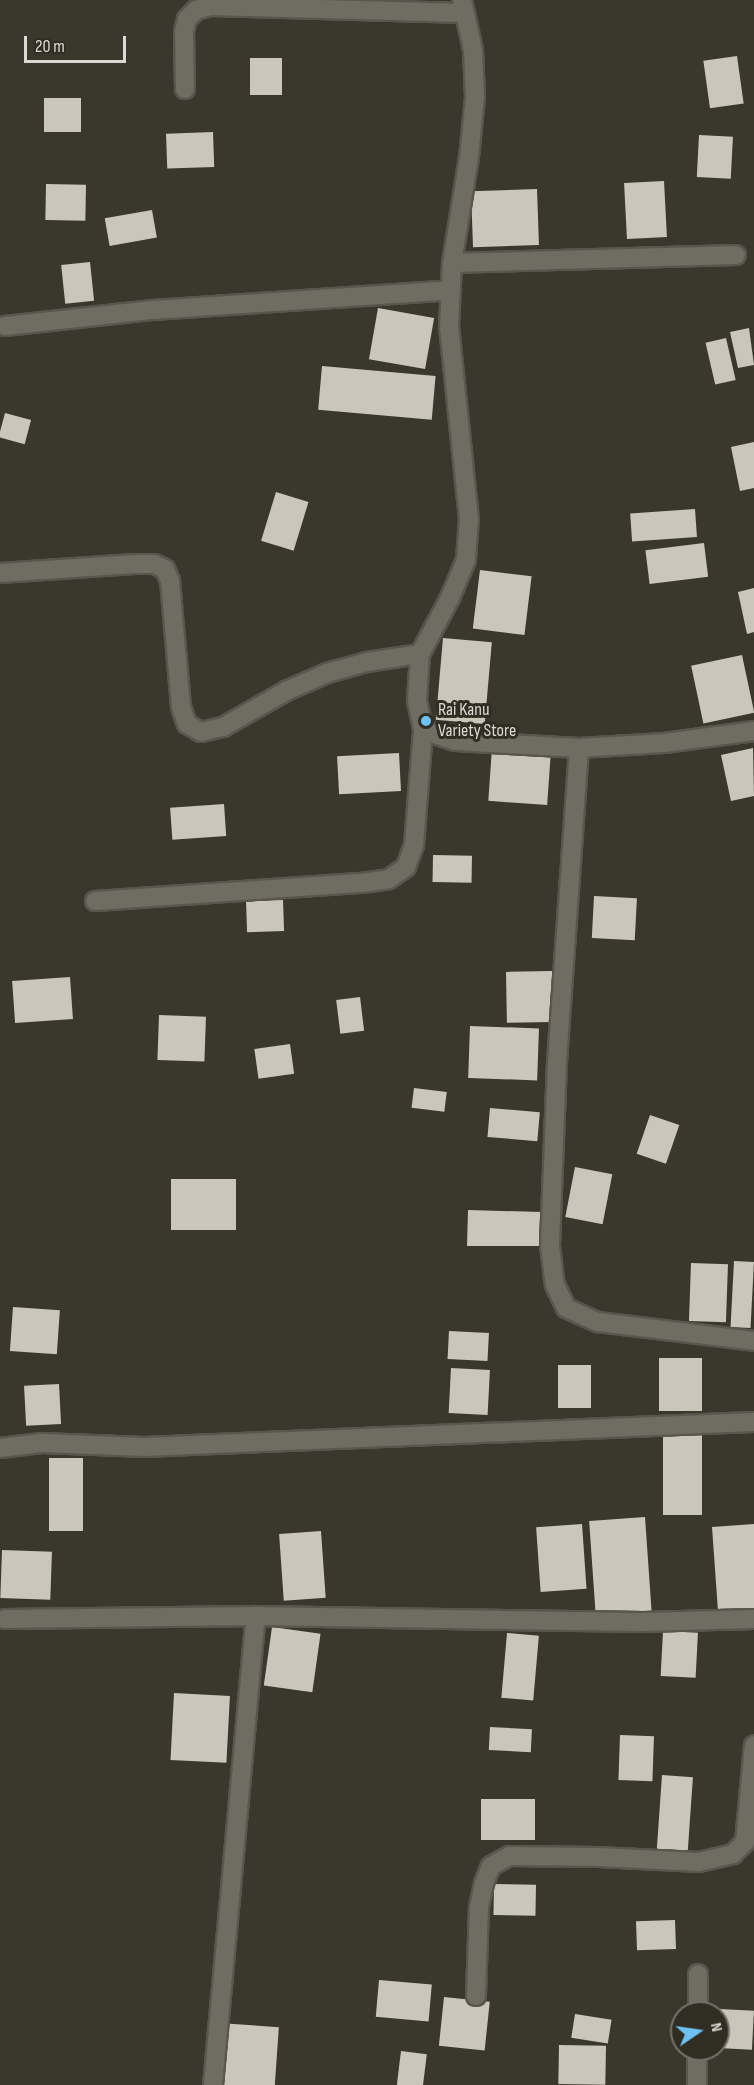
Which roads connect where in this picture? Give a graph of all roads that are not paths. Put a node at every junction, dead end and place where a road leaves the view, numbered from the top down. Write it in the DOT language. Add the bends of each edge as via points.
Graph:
graph roads {
  1 [pos="463,7"];
  2 [pos="185,89"];
  3 [pos="735,255"];
  4 [pos="452,263"];
  5 [pos="451,290"];
  6 [pos="5,326"];
  7 [pos="0,573"];
  8 [pos="420,654"];
  9 [pos="423,730"];
  10 [pos="754,731"];
  11 [pos="579,748"];
  12 [pos="95,901"];
  13 [pos="754,1341"];
  14 [pos="754,1422"];
  15 [pos="0,1448"];
  16 [pos="256,1616"];
  17 [pos="5,1619"];
  18 [pos="754,1619"];
  19 [pos="754,1745"];
  20 [pos="698,1974"];
  21 [pos="476,1996"];
  22 [pos="698,2001"];
  23 [pos="697,2061"];
  24 [pos="213,2085"];
  25 [pos="697,2085"];
  1 -- 2 [label="street" via="211,6 196,10 187,19 184,32"];
  1 -- 4 [label="street" via="473,50 475,97"];
  3 -- 4 [label="street"];
  4 -- 5 [label="street"];
  5 -- 6 [label="street" via="153,310"];
  5 -- 8 [label="street" via="449,326 469,518 466,560 452,596"];
  7 -- 8 [label="street" via="135,564 154,564 165,569 170,581 181,707 187,724 201,732 223,727 327,673"];
  8 -- 9 [label="street" via="417,701"];
  9 -- 11 [label="street" via="456,741"];
  9 -- 12 [label="street" via="414,845 406,867 388,879"];
  10 -- 11 [label="street" via="664,743"];
  11 -- 13 [label="street" via="558,1062 550,1246 555,1285 566,1308 598,1322"];
  14 -- 15 [label="street" via="191,1445 42,1443"];
  16 -- 17 [label="street"];
  16 -- 18 [label="street" via="643,1623"];
  16 -- 24 [label="street"];
  19 -- 21 [label="street" via="745,1842 734,1854 699,1862 509,1856 491,1866 479,1907"];
  20 -- 22 [label="street"];
  23 -- 25 [label="street"];
}
